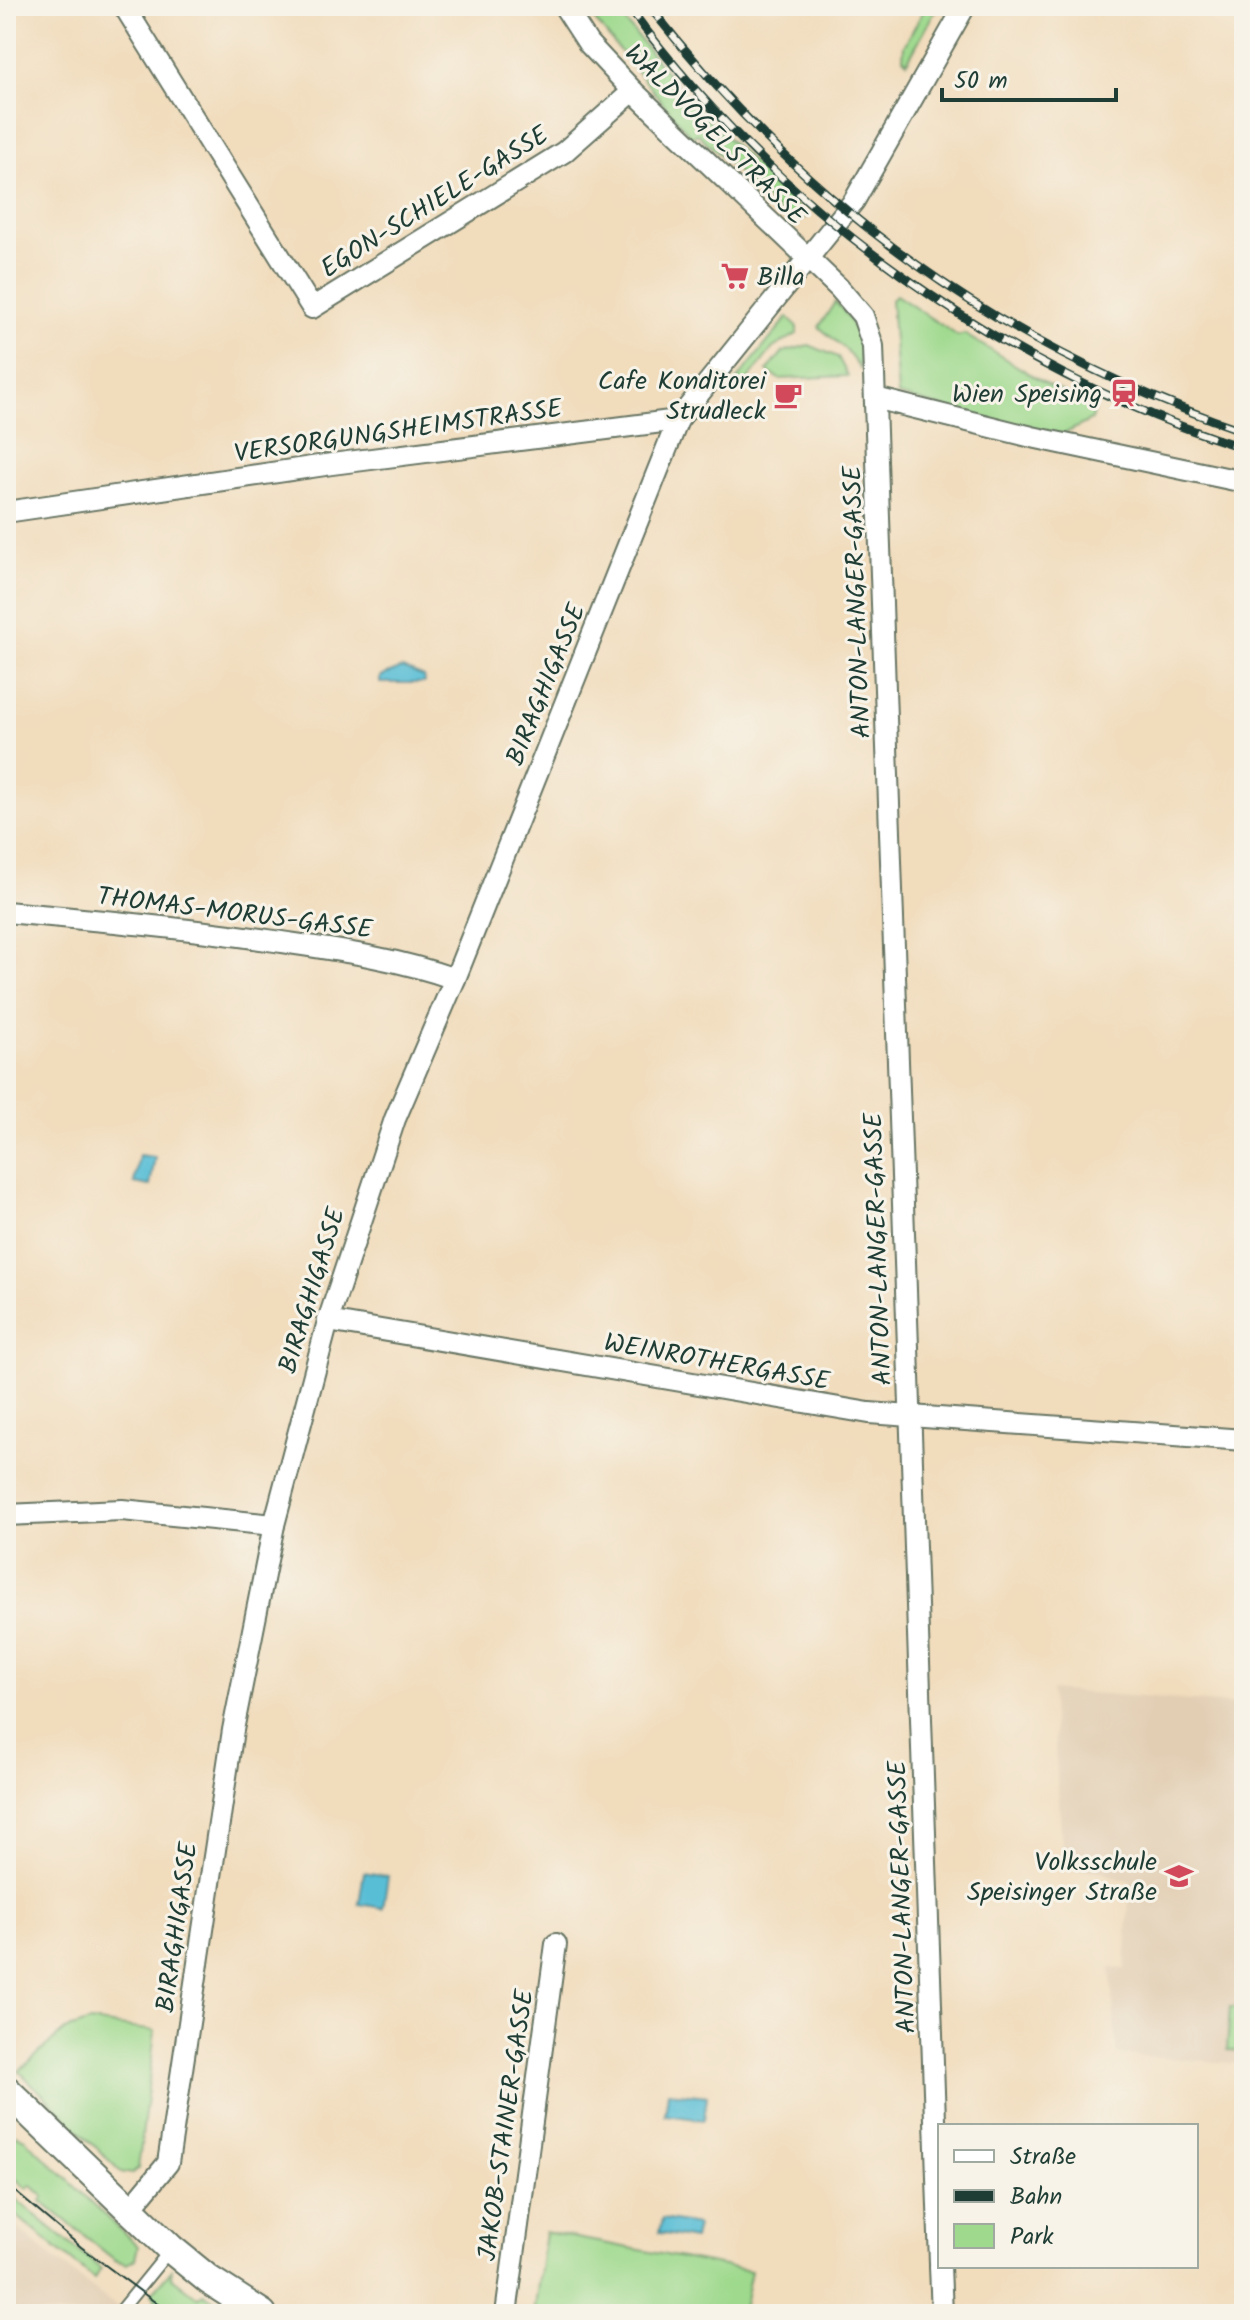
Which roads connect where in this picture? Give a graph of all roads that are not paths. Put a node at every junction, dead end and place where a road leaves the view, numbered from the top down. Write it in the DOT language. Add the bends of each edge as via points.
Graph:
graph roads {
  1 [pos="124,6"];
  2 [pos="564,6"];
  3 [pos="965,6"];
  4 [pos="633,91"];
  5 [pos="806,259"];
  6 [pos="875,398"];
  7 [pos="678,420"];
  8 [pos="1244,482"];
  9 [pos="6,512"];
  10 [pos="6,912"];
  11 [pos="455,979"];
  12 [pos="328,1321"];
  13 [pos="909,1414"];
  14 [pos="1244,1440"];
  15 [pos="6,1515"];
  16 [pos="274,1525"];
  17 [pos="556,1944"];
  18 [pos="8,2097"];
  19 [pos="130,2209"];
  20 [pos="938,2210"];
  21 [pos="171,2249"];
  22 [pos="940,2268"];
  23 [pos="118,2314"];
  24 [pos="262,2314"];
  25 [pos="506,2314"];
  26 [pos="942,2314"];
  1 -- 4 [label="street, EGON-SCHIELE-GASSE" via="312,308 564,152"];
  2 -- 4 [label="street, WALDVOGELSTRASSE" via="588,43"];
  3 -- 5 [label="street" via="854,201"];
  4 -- 5 [label="street, WALDVOGELSTRASSE"];
  5 -- 6 [label="street, ANTON-LANGER-GASSE" via="863,316 873,346"];
  5 -- 7 [label="street"];
  6 -- 8 [label="street"];
  6 -- 13 [label="street, ANTON-LANGER-GASSE"];
  7 -- 9 [label="street, VERSORGUNGSHEIMSTRASSE"];
  7 -- 11 [label="street, BIRAGHIGASSE"];
  10 -- 11 [label="street, THOMAS-MORUS-GASSE" via="186,928 324,948 407,962"];
  11 -- 12 [label="street, BIRAGHIGASSE" via="395,1119"];
  12 -- 13 [label="street, WEINROTHERGASSE" via="869,1413"];
  12 -- 16 [label="street, BIRAGHIGASSE"];
  13 -- 14 [label="street, WEINROTHERGASSE"];
  13 -- 20 [label="street, ANTON-LANGER-GASSE"];
  15 -- 16 [label="street" via="122,1510"];
  16 -- 19 [label="street, BIRAGHIGASSE" via="209,1872 168,2163"];
  17 -- 25 [label="street, JAKOB-STAINER-GASSE"];
  18 -- 19 [label="street"];
  19 -- 21 [label="street"];
  21 -- 23 [label="lane"];
  21 -- 24 [label="street"];
  22 -- 26 [label="street, ANTON-LANGER-GASSE"];
}
